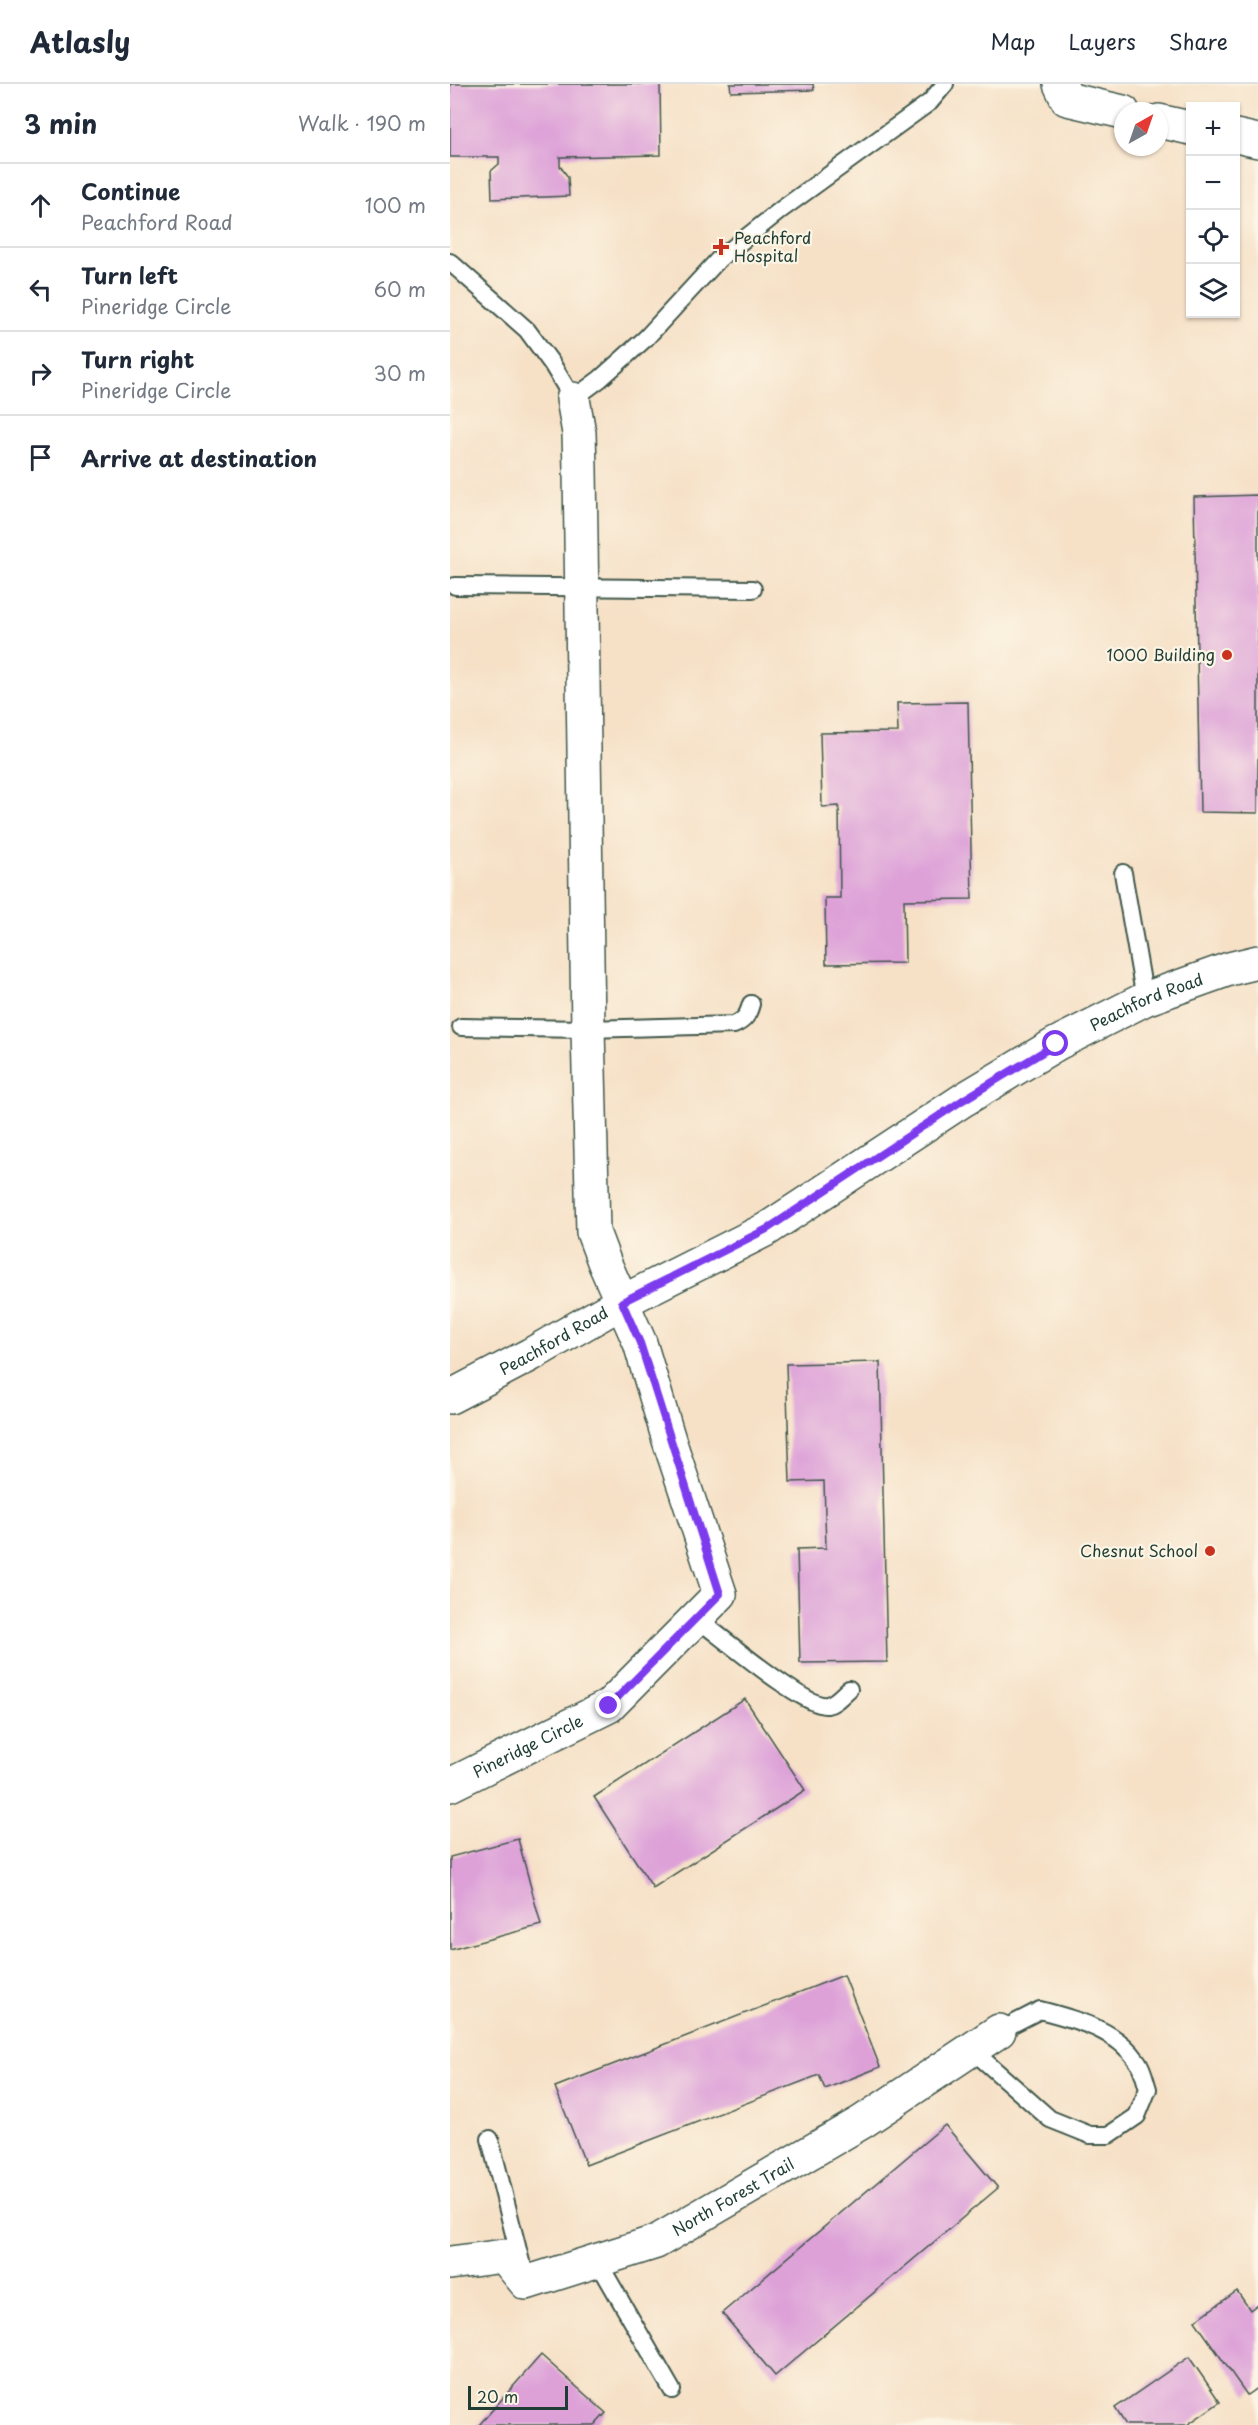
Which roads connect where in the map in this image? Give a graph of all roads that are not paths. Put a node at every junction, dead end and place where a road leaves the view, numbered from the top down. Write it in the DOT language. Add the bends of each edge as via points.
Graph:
graph roads {
  1 [pos="945,84"];
  2 [pos="1060,84"];
  3 [pos="1114,110"];
  4 [pos="1168,123"];
  5 [pos="1186,127"];
  6 [pos="1240,137"];
  7 [pos="1258,141"];
  8 [pos="450,262"];
  9 [pos="573,399"];
  10 [pos="455,586"];
  11 [pos="582,588"];
  12 [pos="753,589"];
  13 [pos="1123,873"];
  14 [pos="1258,962"];
  15 [pos="1145,999"];
  16 [pos="751,1004"];
  17 [pos="461,1027"];
  18 [pos="588,1029"];
  19 [pos="622,1302"];
  20 [pos="450,1397"];
  21 [pos="696,1618"];
  22 [pos="849,1689"];
  23 [pos="450,1785"];
  24 [pos="999,2031"];
  25 [pos="971,2049"];
  26 [pos="490,2139"];
  27 [pos="597,2260"];
  28 [pos="450,2263"];
  29 [pos="526,2283"];
  30 [pos="672,2390"];
  1 -- 9 [label="lane" via="930,102 719,259 645,338"];
  2 -- 3 [label="street" via="1067,99"];
  4 -- 5 [label="street"];
  6 -- 7 [label="street"];
  8 -- 9 [label="lane" via="527,330"];
  9 -- 11 [label="street" via="579,433"];
  10 -- 11 [label="lane"];
  11 -- 12 [label="lane"];
  11 -- 18 [label="street"];
  13 -- 15 [label="lane"];
  14 -- 15 [label="street, Peachford Road"];
  15 -- 19 [label="street, Peachford Road" via="1056,1044 963,1100 767,1229"];
  16 -- 18 [label="lane" via="743,1021 734,1025"];
  17 -- 18 [label="lane"];
  18 -- 19 [label="street" via="593,1232"];
  19 -- 20 [label="street, Peachford Road"];
  19 -- 21 [label="street, Pineridge Circle" via="640,1343 720,1594"];
  21 -- 22 [label="lane" via="795,1694 814,1704 827,1705"];
  21 -- 23 [label="street, Pineridge Circle" via="609,1706"];
  24 -- 25 [label="street, North Forest Trail"];
  24 -- 25 [label="lane" via="1040,2010 1082,2022 1119,2040 1140,2064 1148,2089 1137,2116 1109,2135 1075,2130 1050,2119"];
  25 -- 27 [label="street, North Forest Trail" via="862,2122 656,2241"];
  26 -- 29 [label="lane"];
  27 -- 29 [label="street, North Forest Trail"];
  27 -- 30 [label="lane"];
  28 -- 29 [label="street" via="504,2256"];
}
